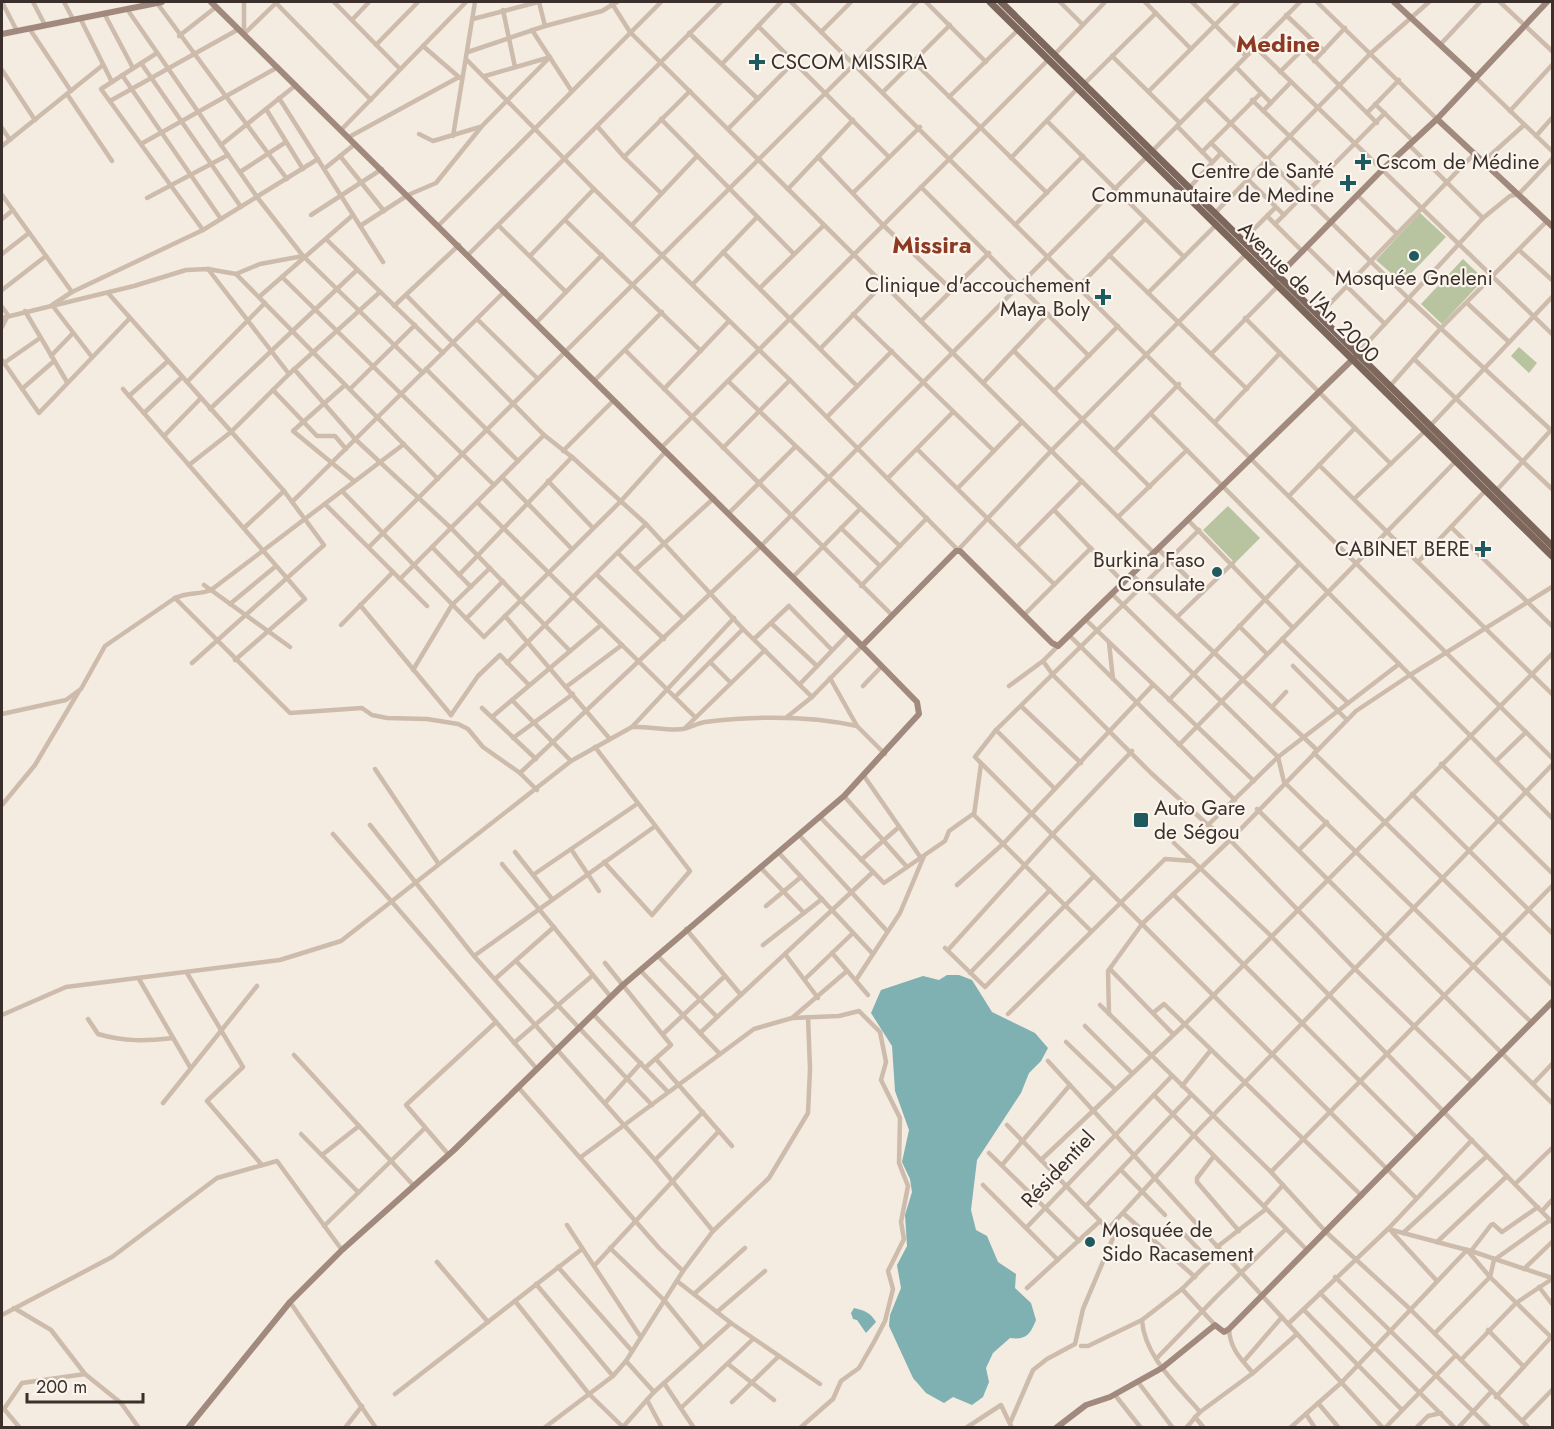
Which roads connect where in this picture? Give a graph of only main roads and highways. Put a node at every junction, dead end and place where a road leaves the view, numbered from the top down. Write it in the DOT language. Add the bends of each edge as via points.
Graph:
graph roads {
  1 [pos="159,2"];
  2 [pos="990,2"];
  3 [pos="1001,2"];
  4 [pos="1394,2"];
  5 [pos="1547,2"];
  6 [pos="213,4"];
  7 [pos="2,34"];
  8 [pos="1052,57"];
  9 [pos="1476,78"];
  10 [pos="1437,119"];
  11 [pos="1150,153"];
  12 [pos="1550,224"];
  13 [pos="1280,276"];
  14 [pos="1272,279"];
  15 [pos="1355,356"];
  16 [pos="1428,429"];
  17 [pos="1551,542"];
  18 [pos="1552,556"];
  19 [pos="862,646"];
  20 [pos="1552,1002"];
  21 [pos="188,1428"];
  22 [pos="1056,1428"];
  1 -- 7 [label="main road"];
  2 -- 8 [label="main road, Avenue de l'An 2000"];
  3 -- 8 [label="main road, Avenue de l'An 2000"];
  4 -- 9 [label="main road"];
  5 -- 9 [label="main road"];
  6 -- 19 [label="main road"];
  8 -- 11 [label="main road, Avenue de l'An 2000"];
  9 -- 10 [label="main road"];
  10 -- 12 [label="main road"];
  10 -- 13 [label="main road"];
  11 -- 13 [label="main road, Avenue de l'An 2000"];
  11 -- 14 [label="main road, Avenue de l'An 2000"];
  13 -- 14 [label="main road"];
  13 -- 15 [label="main road, Avenue de l'An 2000"];
  14 -- 15 [label="main road, Avenue de l'An 2000"];
  15 -- 16 [label="main road, Avenue de l'An 2000"];
  15 -- 16 [label="main road, Avenue de l'An 2000" via="1390,386"];
  15 -- 19 [label="main road" via="1058,646 958,550"];
  16 -- 17 [label="main road, Avenue de l'An 2000"];
  16 -- 18 [label="main road, Avenue de l'An 2000" via="1455,462"];
  19 -- 21 [label="main road" via="917,702 919,714 885,754 844,796 623,985 342,1250 290,1302"];
  20 -- 22 [label="main road" via="1229,1329 1224,1332 1215,1325 1162,1368 1115,1395 1086,1405"];
}
